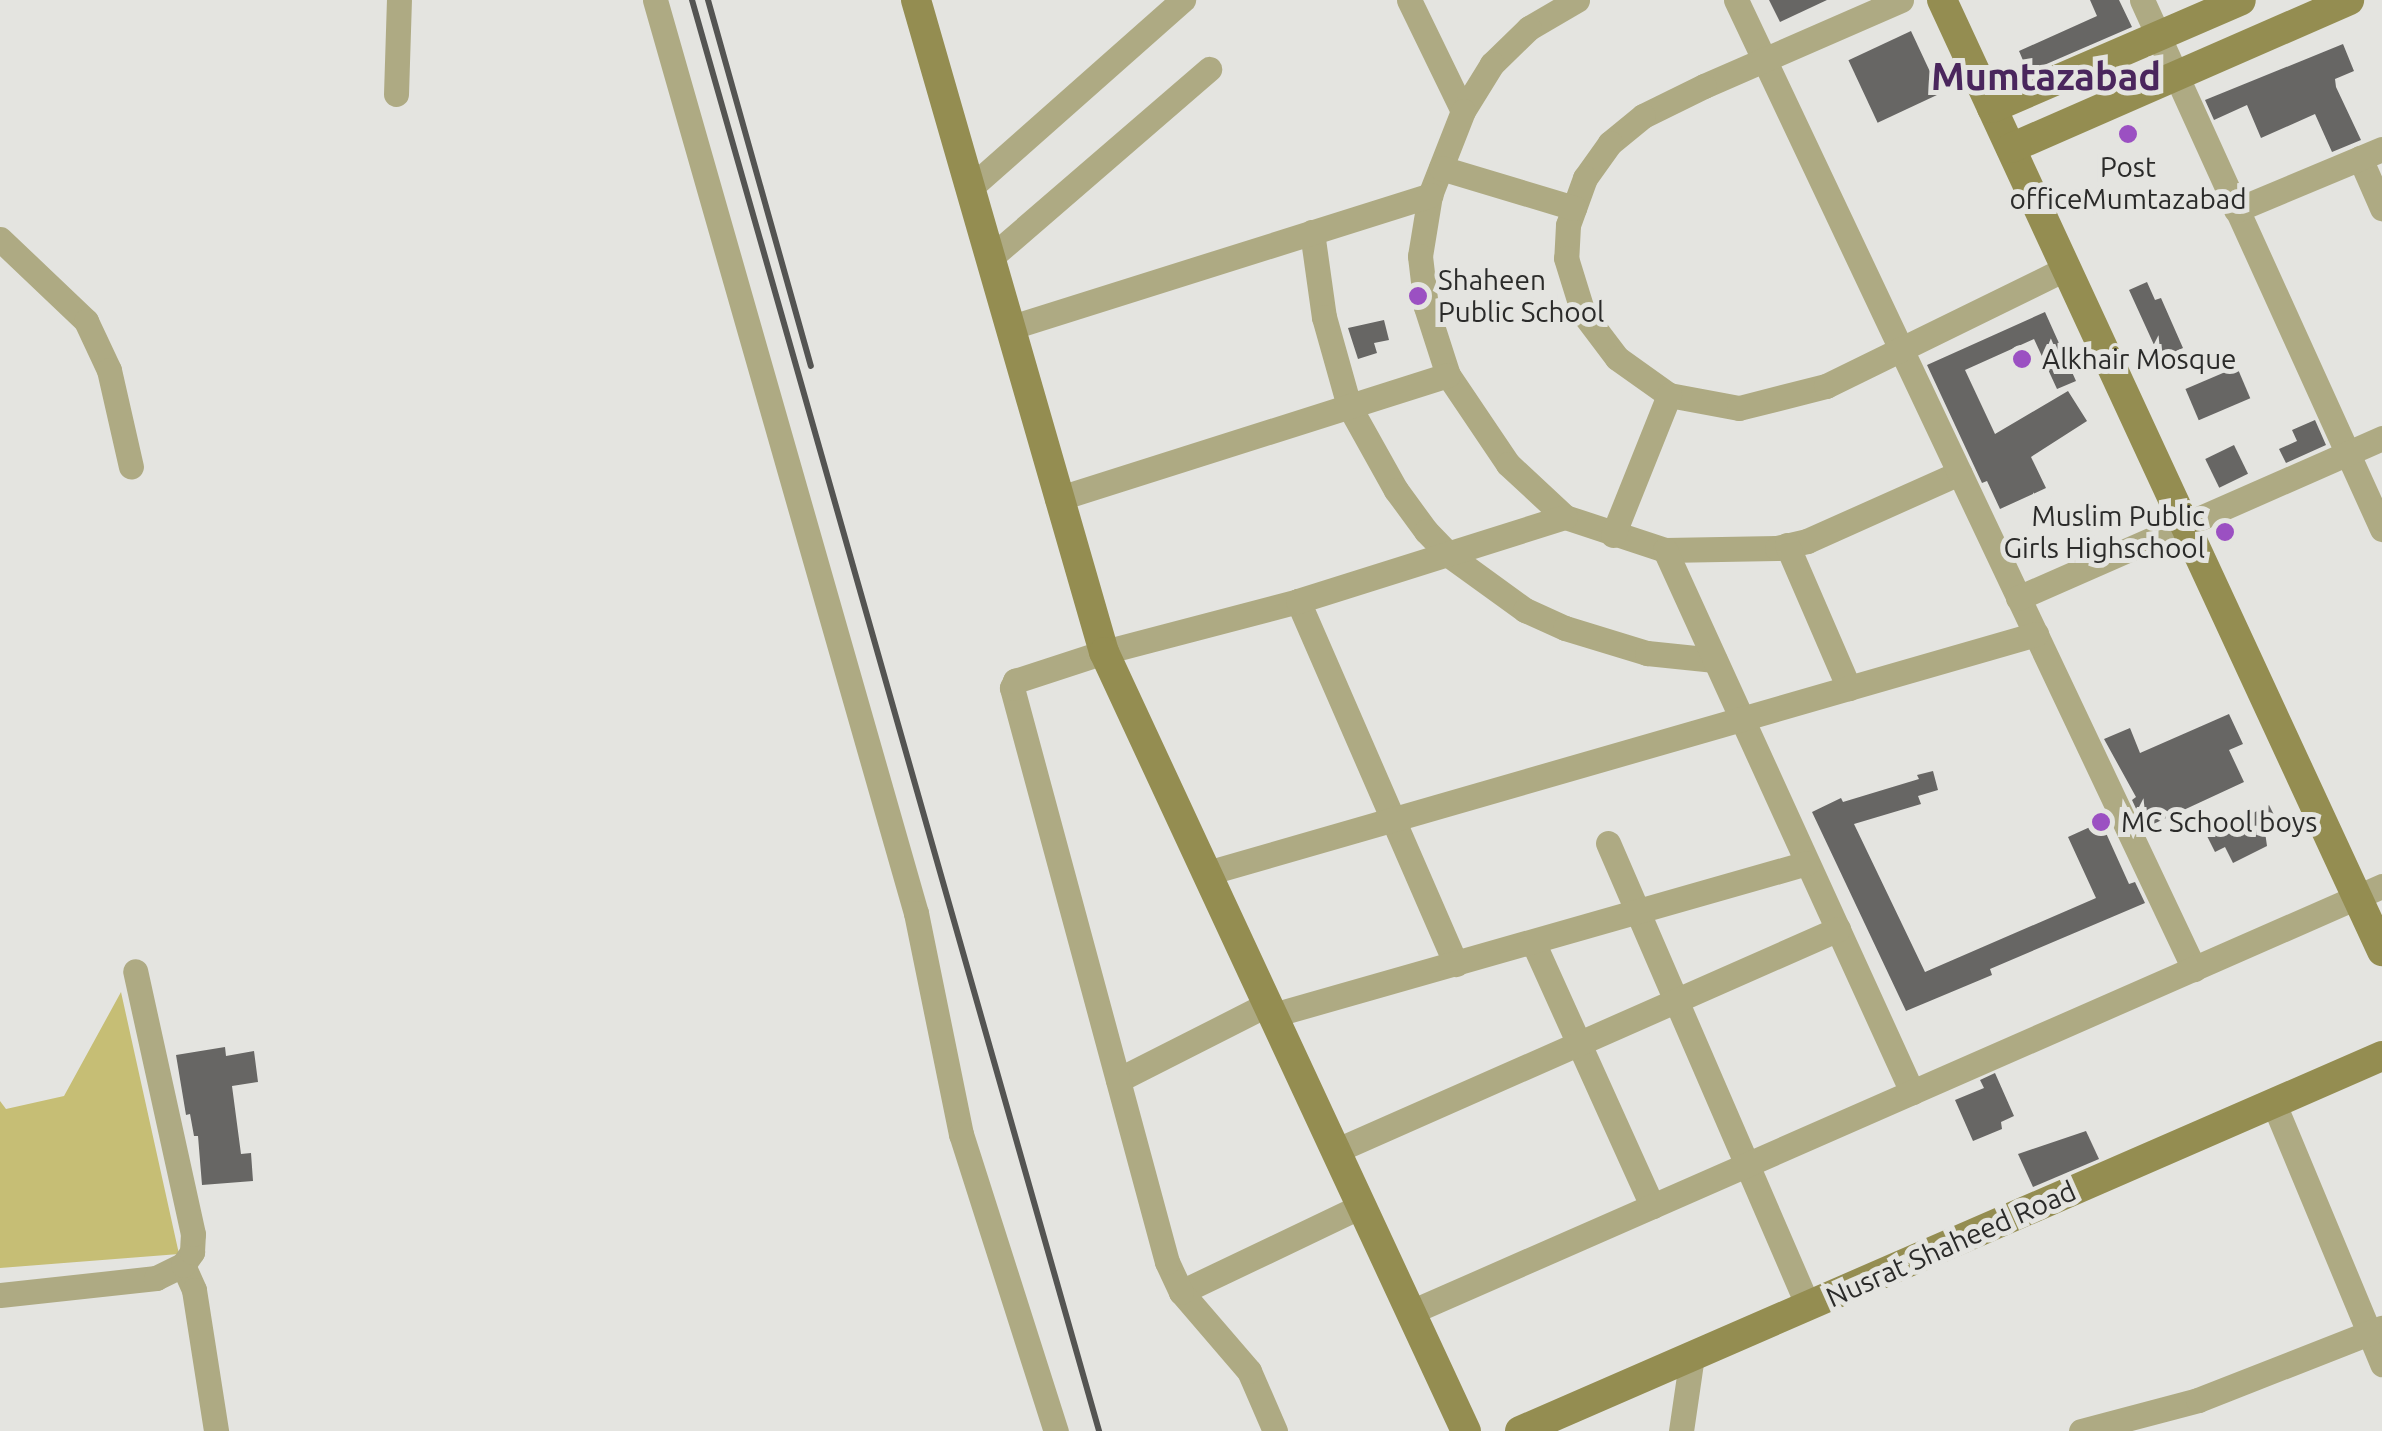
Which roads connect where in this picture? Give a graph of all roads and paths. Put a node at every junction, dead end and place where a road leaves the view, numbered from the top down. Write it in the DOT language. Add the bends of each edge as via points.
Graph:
graph roads {
  1 [pos="399,0"];
  2 [pos="655,0"];
  3 [pos="916,0"];
  4 [pos="1183,0"];
  5 [pos="1409,0"];
  6 [pos="1577,0"];
  7 [pos="1736,0"];
  8 [pos="1901,0"];
  9 [pos="1942,0"];
  10 [pos="2142,0"];
  11 [pos="2240,0"];
  12 [pos="2349,0"];
  13 [pos="2159,36"];
  14 [pos="1765,63"];
  15 [pos="1209,70"];
  16 [pos="2176,76"];
  17 [pos="396,94"];
  18 [pos="1992,108"];
  19 [pos="1462,111"];
  20 [pos="2011,148"];
  21 [pos="2371,154"];
  22 [pos="1440,168"];
  23 [pos="970,189"];
  24 [pos="1430,195"];
  25 [pos="1574,208"];
  26 [pos="2382,208"];
  27 [pos="2236,210"];
  28 [pos="1312,232"];
  29 [pos="0,239"];
  30 [pos="989,259"];
  31 [pos="2067,268"];
  32 [pos="1009,328"];
  33 [pos="1902,352"];
  34 [pos="1448,375"];
  35 [pos="1669,395"];
  36 [pos="1349,406"];
  37 [pos="2382,438"];
  38 [pos="2347,453"];
  39 [pos="131,467"];
  40 [pos="1959,473"];
  41 [pos="1057,499"];
  42 [pos="1565,517"];
  43 [pos="2184,524"];
  44 [pos="2382,529"];
  45 [pos="1613,535"];
  46 [pos="1787,546"];
  47 [pos="1665,550"];
  48 [pos="1450,555"];
  49 [pos="2018,598"];
  50 [pos="1298,601"];
  51 [pos="2036,634"];
  52 [pos="1104,652"];
  53 [pos="1715,660"];
  54 [pos="1849,688"];
  55 [pos="1742,719"];
  56 [pos="1396,819"];
  57 [pos="1608,843"];
  58 [pos="1807,862"];
  59 [pos="1206,873"];
  60 [pos="2369,892"];
  61 [pos="1637,911"];
  62 [pos="1838,930"];
  63 [pos="1533,942"];
  64 [pos="2382,952"];
  65 [pos="1456,964"];
  66 [pos="2194,969"];
  67 [pos="134,971"];
  68 [pos="1676,1000"];
  69 [pos="1270,1010"];
  70 [pos="1579,1044"];
  71 [pos="2382,1056"];
  72 [pos="1118,1080"];
  73 [pos="1912,1092"];
  74 [pos="2274,1104"];
  75 [pos="1336,1150"];
  76 [pos="1747,1165"];
  77 [pos="1361,1206"];
  78 [pos="1652,1206"];
  79 [pos="183,1266"];
  80 [pos="1181,1292"];
  81 [pos="0,1295"];
  82 [pos="1808,1306"];
  83 [pos="1411,1312"];
  84 [pos="2374,1331"];
  85 [pos="1692,1356"];
  86 [pos="2382,1364"];
  87 [pos="216,1431"];
  88 [pos="1056,1431"];
  89 [pos="1275,1431"];
  90 [pos="1466,1431"];
  91 [pos="1520,1431"];
  92 [pos="1681,1431"];
  93 [pos="2081,1431"];
  1 -- 17 [label="street"];
  2 -- 88 [label="street" via="916,913 960,1134"];
  3 -- 23 [label="street"];
  4 -- 23 [label="street"];
  5 -- 19 [label="street"];
  6 -- 19 [label="street" via="1504,52"];
  7 -- 14 [label="street"];
  8 -- 14 [label="street"];
  9 -- 18 [label="street"];
  10 -- 13 [label="street"];
  11 -- 13 [label="street"];
  12 -- 16 [label="street"];
  13 -- 16 [label="street"];
  13 -- 18 [label="street"];
  14 -- 25 [label="street" via="1643,116 1610,143"];
  14 -- 33 [label="street"];
  15 -- 30 [label="street"];
  16 -- 20 [label="street"];
  16 -- 27 [label="street"];
  18 -- 20 [label="street"];
  19 -- 22 [label="street"];
  20 -- 31 [label="street"];
  21 -- 26 [label="street"];
  21 -- 27 [label="street"];
  22 -- 24 [label="street"];
  22 -- 25 [label="street"];
  23 -- 30 [label="street"];
  24 -- 28 [label="street"];
  24 -- 34 [label="street" via="1422,282"];
  25 -- 35 [label="street" via="1566,258 1583,313 1617,358"];
  27 -- 38 [label="street"];
  28 -- 32 [label="street"];
  28 -- 36 [label="street" via="1324,317"];
  29 -- 39 [label="street" via="86,322 108,370"];
  30 -- 32 [label="street"];
  31 -- 33 [label="street"];
  31 -- 43 [label="street"];
  32 -- 41 [label="street"];
  33 -- 35 [label="street" via="1780,401 1739,408"];
  33 -- 40 [label="street"];
  34 -- 36 [label="street"];
  34 -- 42 [label="street" via="1508,464"];
  35 -- 45 [label="street"];
  36 -- 41 [label="street"];
  36 -- 48 [label="street" via="1396,490"];
  37 -- 38 [label="street"];
  38 -- 43 [label="street"];
  38 -- 44 [label="street"];
  40 -- 46 [label="street"];
  40 -- 49 [label="street"];
  41 -- 52 [label="street"];
  42 -- 45 [label="street"];
  42 -- 48 [label="street"];
  43 -- 49 [label="street"];
  43 -- 60 [label="street"];
  45 -- 47 [label="street"];
  46 -- 47 [label="street"];
  46 -- 54 [label="street"];
  47 -- 53 [label="street"];
  48 -- 50 [label="street"];
  48 -- 53 [label="street" via="1525,610 1565,628 1661,656"];
  49 -- 51 [label="street"];
  50 -- 52 [label="street"];
  50 -- 56 [label="street"];
  51 -- 54 [label="street"];
  51 -- 66 [label="street"];
  52 -- 59 [label="street"];
  52 -- 72 [label="street" via="1015,681 1012,688"];
  53 -- 55 [label="street"];
  54 -- 55 [label="street"];
  55 -- 56 [label="street"];
  55 -- 58 [label="street"];
  56 -- 59 [label="street"];
  56 -- 65 [label="street"];
  57 -- 61 [label="street"];
  58 -- 61 [label="street"];
  58 -- 62 [label="street"];
  59 -- 69 [label="street"];
  60 -- 64 [label="street"];
  60 -- 66 [label="street"];
  61 -- 63 [label="street"];
  61 -- 68 [label="street"];
  62 -- 68 [label="street"];
  62 -- 73 [label="street"];
  63 -- 65 [label="street"];
  63 -- 70 [label="street"];
  65 -- 69 [label="street"];
  66 -- 73 [label="street"];
  67 -- 79 [label="street" via="193,1234"];
  68 -- 70 [label="street"];
  68 -- 76 [label="street"];
  69 -- 72 [label="street"];
  69 -- 75 [label="street"];
  70 -- 75 [label="street"];
  70 -- 78 [label="street"];
  71 -- 74 [label="street, Nusrat Shaheed Road"];
  72 -- 80 [label="street"];
  73 -- 76 [label="street"];
  74 -- 82 [label="street, Nusrat Shaheed Road"];
  74 -- 84 [label="street"];
  75 -- 77 [label="street"];
  76 -- 78 [label="street"];
  76 -- 82 [label="street"];
  77 -- 80 [label="street"];
  77 -- 83 [label="street"];
  78 -- 83 [label="street"];
  79 -- 81 [label="street" via="156,1278"];
  79 -- 87 [label="street" via="194,1290"];
  80 -- 89 [label="street" via="1249,1371"];
  82 -- 85 [label="street, Nusrat Shaheed Road"];
  83 -- 90 [label="street"];
  84 -- 86 [label="street"];
  84 -- 93 [label="street" via="2198,1400"];
  85 -- 91 [label="street, Nusrat Shaheed Road"];
  85 -- 92 [label="street"];
}
